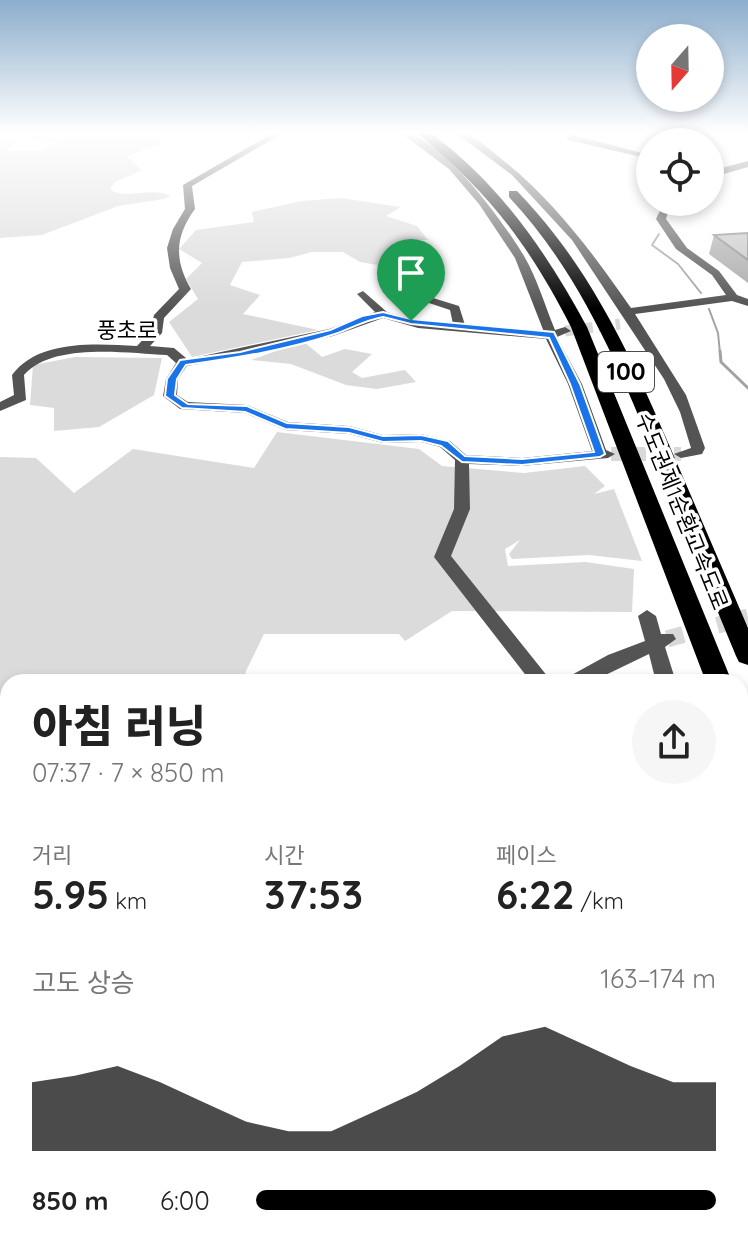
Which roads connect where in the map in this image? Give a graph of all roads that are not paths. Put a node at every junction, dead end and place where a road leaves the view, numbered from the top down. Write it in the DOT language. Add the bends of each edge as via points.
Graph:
graph roads {
  1 [pos="188,191"];
  2 [pos="473,191"];
  3 [pos="489,191"];
  4 [pos="510,191"];
  5 [pos="536,191"];
  6 [pos="662,216"];
  7 [pos="363,294"];
  8 [pos="733,297"];
  9 [pos="433,301"];
  10 [pos="748,303"];
  11 [pos="383,314"];
  12 [pos="627,319"];
  13 [pos="459,326"];
  14 [pos="558,332"];
  15 [pos="140,350"];
  16 [pos="183,362"];
  17 [pos="0,407"];
  18 [pos="681,454"];
  19 [pos="462,459"];
  20 [pos="647,616"];
  21 [pos="660,642"];
  22 [pos="748,656"];
  23 [pos="536,674"];
  24 [pos="590,674"];
  25 [pos="665,674"];
  26 [pos="716,674"];
  1 -- 15 [label="street" via="190,209 170,247 174,273 185,289 158,317 156,333"];
  2 -- 14 [label="street" via="520,258"];
  3 -- 26 [label="highway, 수도권제1순환고속도로 / 100" via="505,205 556,282 579,327"];
  4 -- 22 [label="highway, 수도권제1순환고속도로 / 100" via="582,282 647,416"];
  5 -- 12 [label="street" via="590,256"];
  6 -- 8 [label="street" via="682,249 721,275"];
  7 -- 11 [label="street"];
  8 -- 10 [label="street"];
  8 -- 12 [label="street"];
  9 -- 13 [label="street" via="451,304"];
  11 -- 13 [label="street" via="418,324"];
  11 -- 16 [label="street, 풍초로" via="258,351"];
  12 -- 18 [label="street" via="660,357 689,413 698,448"];
  13 -- 14 [label="street" via="545,336"];
  14 -- 19 [label="street" via="606,454 522,462"];
  15 -- 16 [label="street, 풍초로" via="170,351"];
  15 -- 17 [label="street, 풍초로" via="68,350 31,360 18,375 21,397"];
  16 -- 19 [label="street" via="172,379 170,396 185,406 247,409 285,426 349,430 383,439 421,438 445,444"];
  19 -- 23 [label="street" via="462,509 442,557"];
  20 -- 21 [label="street"];
  21 -- 24 [label="street"];
  21 -- 25 [label="street"];
}
